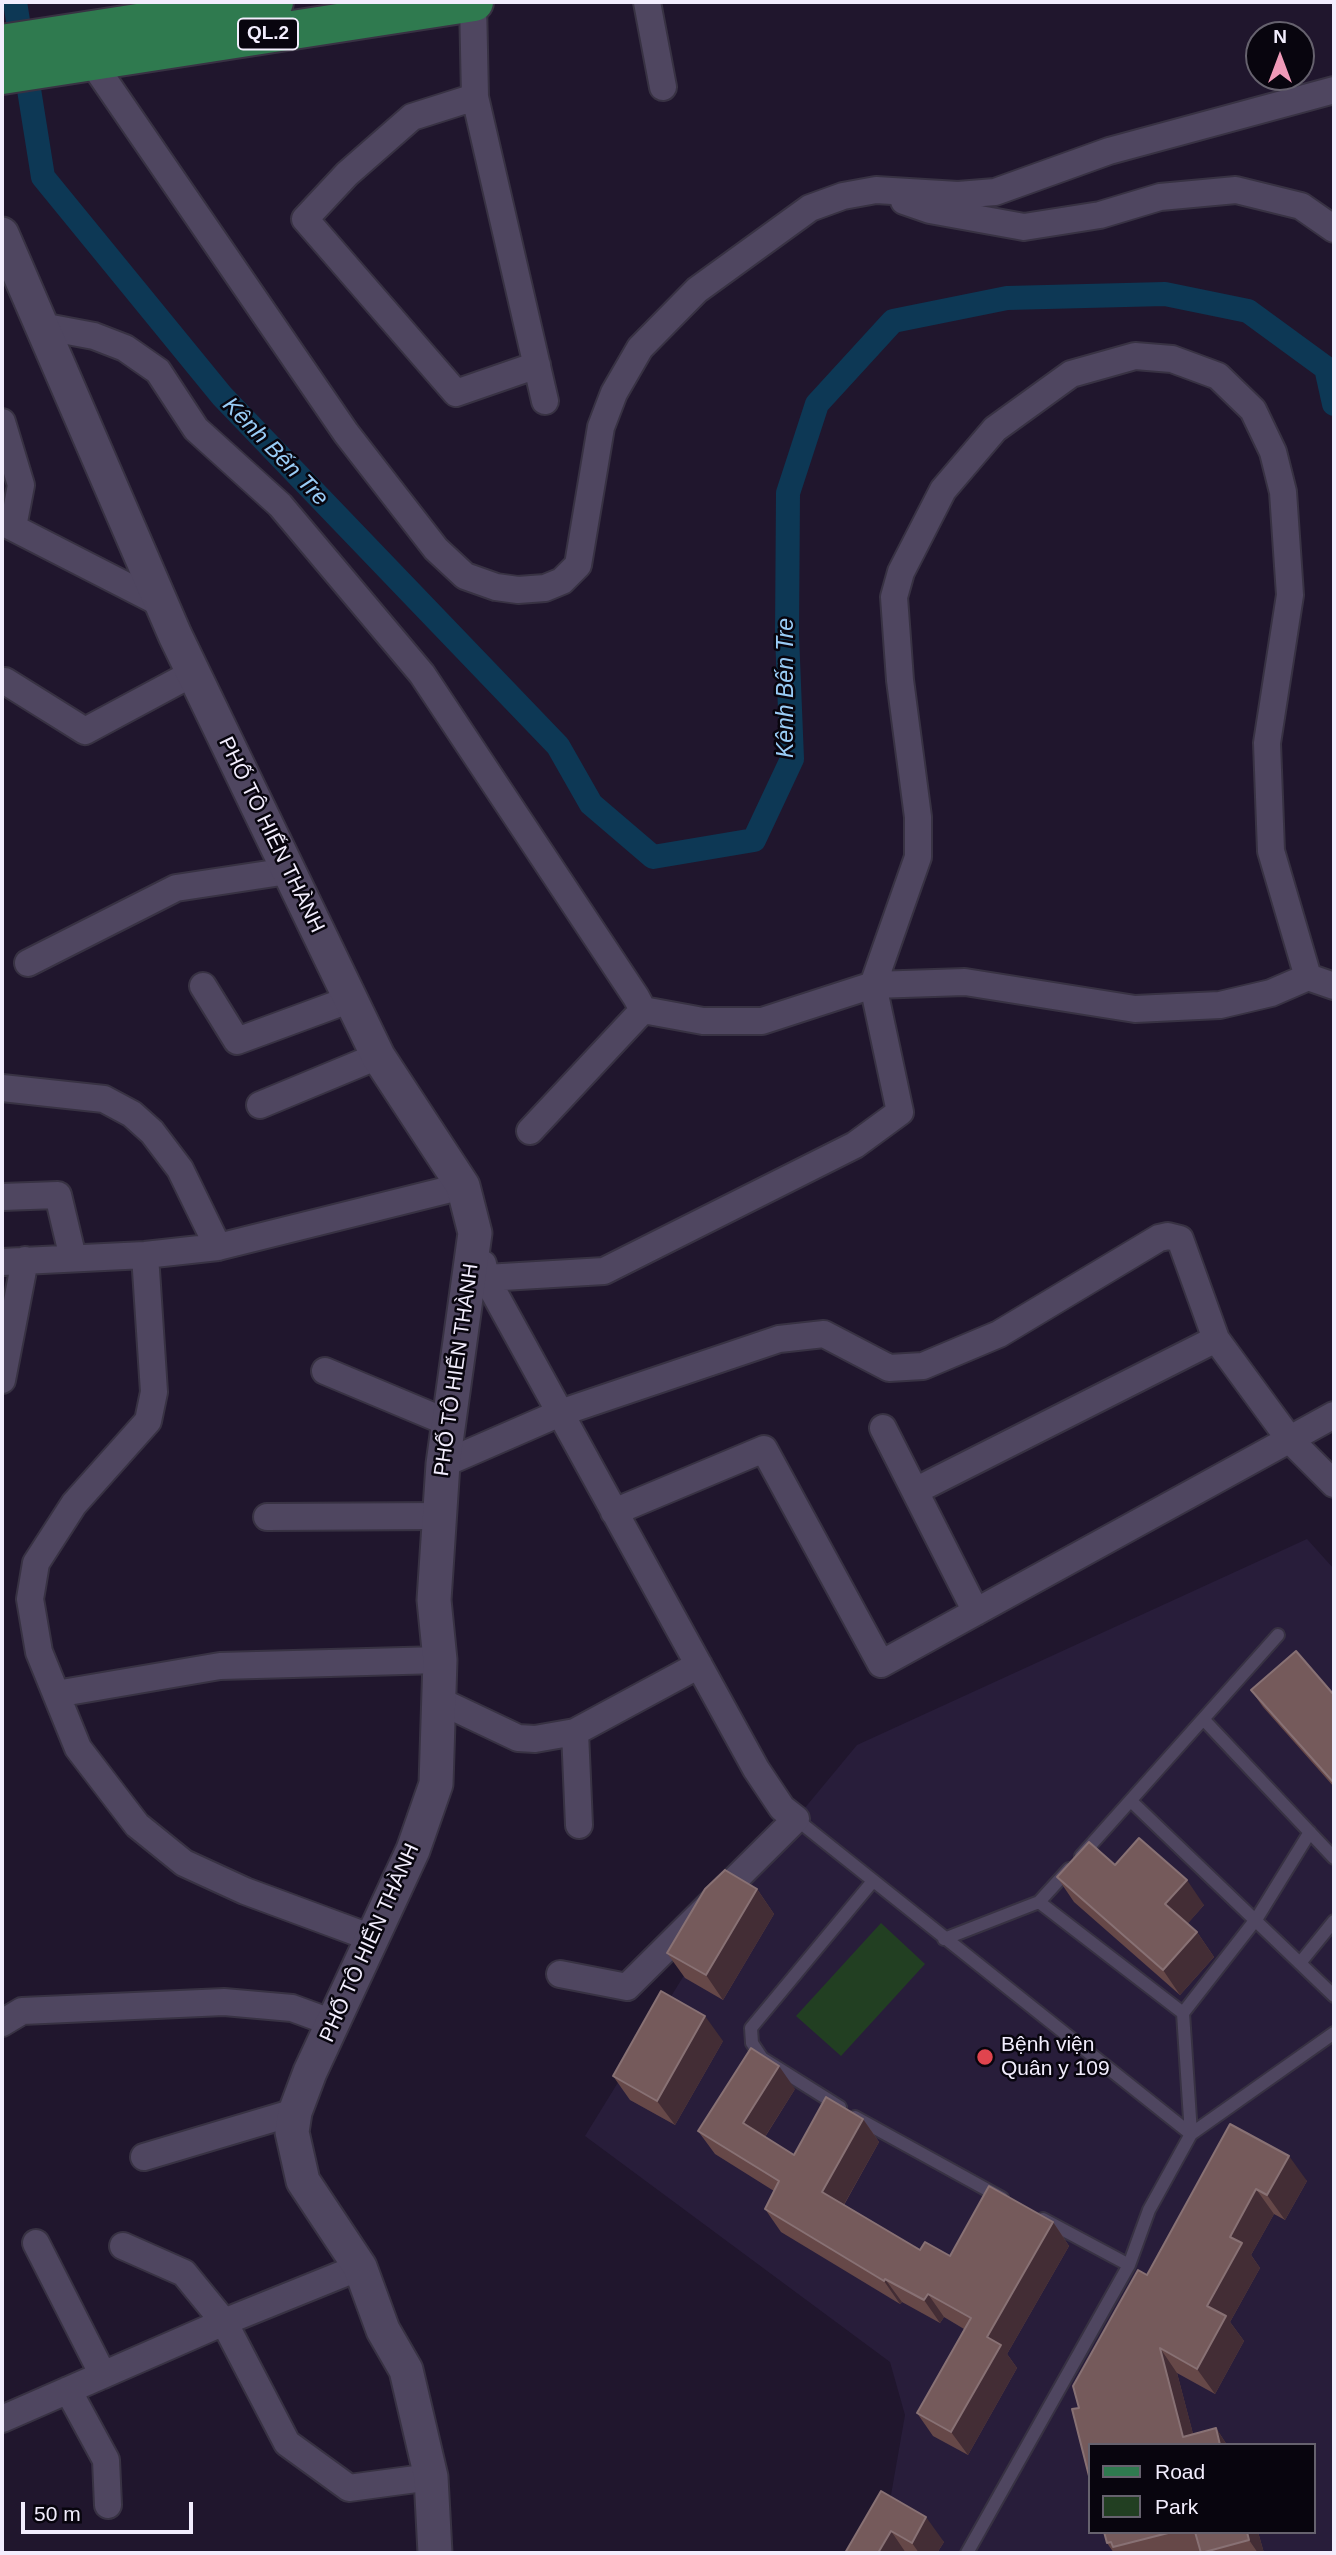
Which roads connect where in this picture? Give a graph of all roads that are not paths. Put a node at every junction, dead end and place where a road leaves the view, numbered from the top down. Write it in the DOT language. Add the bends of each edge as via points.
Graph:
graph roads {
  1 [pos="274,2"];
  2 [pos="474,2"];
  3 [pos="647,2"];
  4 [pos="169,10"];
  5 [pos="2,44"];
  6 [pos="70,54"];
  7 [pos="2,75"];
  8 [pos="663,87"];
  9 [pos="1334,90"];
  10 [pos="475,97"];
  11 [pos="876,190"];
  12 [pos="1334,229"];
  13 [pos="2,234"];
  14 [pos="41,326"];
  15 [pos="537,365"];
  16 [pos="545,401"];
  17 [pos="2,422"];
  18 [pos="7,524"];
  19 [pos="162,604"];
  20 [pos="193,673"];
  21 [pos="5,681"];
  22 [pos="288,871"];
  23 [pos="28,963"];
  24 [pos="1308,978"];
  25 [pos="873,985"];
  26 [pos="203,986"];
  27 [pos="1334,986"];
  28 [pos="351,999"];
  29 [pos="643,1010"];
  30 [pos="378,1056"];
  31 [pos="2,1088"];
  32 [pos="260,1105"];
  33 [pos="530,1131"];
  34 [pos="463,1186"];
  35 [pos="2,1197"];
  36 [pos="475,1233"];
  37 [pos="218,1247"];
  38 [pos="145,1255"];
  39 [pos="73,1258"];
  40 [pos="13,1261"];
  41 [pos="486,1278"];
  42 [pos="1216,1339"];
  43 [pos="324,1371"];
  44 [pos="2,1380"];
  45 [pos="560,1413"];
  46 [pos="1334,1415"];
  47 [pos="449,1423"];
  48 [pos="883,1428"];
  49 [pos="1290,1440"];
  50 [pos="443,1464"];
  51 [pos="1334,1484"];
  52 [pos="915,1490"];
  53 [pos="614,1512"];
  54 [pos="440,1516"];
  55 [pos="267,1517"];
  56 [pos="976,1612"];
  57 [pos="1278,1635"];
  58 [pos="440,1660"];
  59 [pos="699,1665"];
  60 [pos="56,1694"];
  61 [pos="440,1701"];
  62 [pos="1205,1721"];
  63 [pos="575,1732"];
  64 [pos="1131,1801"];
  65 [pos="796,1819"];
  66 [pos="579,1825"];
  67 [pos="1310,1832"];
  68 [pos="1334,1858"];
  69 [pos="873,1881"];
  70 [pos="1039,1902"];
  71 [pos="1257,1918"];
  72 [pos="1334,1921"];
  73 [pos="372,1938"];
  74 [pos="944,1939"];
  75 [pos="1300,1963"];
  76 [pos="560,1974"];
  77 [pos="1334,1996"];
  78 [pos="1183,2013"];
  79 [pos="2,2023"];
  80 [pos="333,2023"];
  81 [pos="1334,2033"];
  82 [pos="295,2112"];
  83 [pos="1191,2134"];
  84 [pos="144,2158"];
  85 [pos="1018,2206"];
  86 [pos="1030,2213"];
  87 [pos="36,2243"];
  88 [pos="123,2246"];
  89 [pos="1129,2265"];
  90 [pos="360,2267"];
  91 [pos="224,2322"];
  92 [pos="103,2375"];
  93 [pos="68,2390"];
  94 [pos="2,2419"];
  95 [pos="431,2477"];
  96 [pos="108,2505"];
  97 [pos="435,2553"];
  98 [pos="967,2553"];
  1 -- 4 [label="main road, QL.2"];
  2 -- 6 [label="main road, QL.2"];
  2 -- 10 [label="street"];
  3 -- 8 [label="street"];
  4 -- 6 [label="main road, QL.2"];
  5 -- 6 [label="main road, QL.2"];
  6 -- 7 [label="main road, QL.2"];
  6 -- 11 [label="street" via="436,549 465,576 496,587 545,588 562,581 578,565 601,427 640,348 697,290 810,208"];
  9 -- 11 [label="street" via="1109,151 995,192 958,195"];
  10 -- 15 [label="street"];
  10 -- 15 [label="street" via="412,117 347,174 305,219 456,393"];
  11 -- 12 [label="street" via="930,210 1024,227 1100,215 1160,197 1236,190 1301,206"];
  13 -- 14 [label="street, PHỐ TÔ HIẾN THÀNH"];
  14 -- 19 [label="street, PHỐ TÔ HIẾN THÀNH"];
  14 -- 29 [label="street" via="125,348 158,371 196,429 279,505 422,674"];
  15 -- 16 [label="street"];
  17 -- 18 [label="street" via="20,485"];
  18 -- 19 [label="street"];
  19 -- 20 [label="street, PHỐ TÔ HIẾN THÀNH"];
  20 -- 21 [label="street" via="85,731"];
  20 -- 22 [label="street, PHỐ TÔ HIẾN THÀNH"];
  22 -- 23 [label="street" via="176,887"];
  22 -- 28 [label="street, PHỐ TÔ HIẾN THÀNH"];
  24 -- 25 [label="street" via="1220,1005 1135,1009 965,982"];
  24 -- 25 [label="street" via="1271,851 1267,743 1290,595 1283,492 1273,452 1253,410 1218,376 1172,359 1135,356 1071,374 995,429 943,490 901,572 894,597 918,817 918,857"];
  24 -- 27 [label="street"];
  25 -- 29 [label="street" via="762,1021 703,1021"];
  25 -- 41 [label="street" via="900,1112 855,1145 604,1271"];
  26 -- 28 [label="street" via="237,1041"];
  28 -- 30 [label="street, PHỐ TÔ HIẾN THÀNH"];
  29 -- 33 [label="street"];
  30 -- 32 [label="street"];
  30 -- 34 [label="street, PHỐ TÔ HIẾN THÀNH"];
  31 -- 37 [label="street" via="104,1099 132,1114 180,1169"];
  34 -- 36 [label="street, PHỐ TÔ HIẾN THÀNH"];
  34 -- 37 [label="street"];
  35 -- 39 [label="street" via="58,1195"];
  36 -- 41 [label="street"];
  36 -- 47 [label="street, PHỐ TÔ HIẾN THÀNH"];
  37 -- 38 [label="street"];
  38 -- 39 [label="street"];
  38 -- 60 [label="street" via="155,1392 148,1421 74,1504 36,1563 30,1599 38,1652"];
  39 -- 40 [label="street"];
  40 -- 44 [label="street"];
  41 -- 45 [label="street"];
  42 -- 45 [label="street" via="1180,1240 1168,1236 999,1334 923,1366 889,1368 824,1334 805,1334"];
  42 -- 49 [label="street"];
  42 -- 52 [label="street"];
  43 -- 47 [label="street"];
  45 -- 50 [label="street"];
  45 -- 53 [label="street"];
  46 -- 49 [label="street"];
  47 -- 50 [label="street, PHỐ TÔ HIẾN THÀNH"];
  48 -- 52 [label="street"];
  49 -- 51 [label="street"];
  49 -- 56 [label="street"];
  50 -- 54 [label="street, PHỐ TÔ HIẾN THÀNH"];
  52 -- 56 [label="street"];
  53 -- 56 [label="street" via="764,1449 881,1664"];
  53 -- 59 [label="street"];
  54 -- 55 [label="street"];
  54 -- 58 [label="street, PHỐ TÔ HIẾN THÀNH" via="434,1600"];
  57 -- 62 [label="lane"];
  58 -- 60 [label="street" via="220,1666"];
  58 -- 61 [label="street, PHỐ TÔ HIẾN THÀNH"];
  59 -- 63 [label="street"];
  59 -- 65 [label="street" via="756,1769 782,1808"];
  60 -- 73 [label="street" via="78,1748 137,1825 184,1863"];
  61 -- 63 [label="street" via="518,1738"];
  61 -- 73 [label="street, PHỐ TÔ HIẾN THÀNH" via="436,1784 413,1850"];
  62 -- 64 [label="lane"];
  62 -- 67 [label="lane"];
  63 -- 66 [label="street"];
  64 -- 70 [label="lane"];
  64 -- 71 [label="lane"];
  65 -- 69 [label="lane"];
  65 -- 76 [label="street" via="627,1987"];
  67 -- 68 [label="lane"];
  67 -- 71 [label="lane"];
  69 -- 74 [label="lane"];
  69 -- 85 [label="lane" via="764,2010 751,2028 752,2043 762,2058 883,2134"];
  70 -- 74 [label="lane"];
  70 -- 78 [label="lane"];
  71 -- 75 [label="lane"];
  71 -- 78 [label="lane"];
  72 -- 75 [label="lane"];
  73 -- 80 [label="street, PHỐ TÔ HIẾN THÀNH"];
  74 -- 83 [label="lane"];
  75 -- 77 [label="lane"];
  78 -- 83 [label="lane"];
  79 -- 80 [label="street" via="22,2011 223,2002 292,2008"];
  80 -- 82 [label="street, PHỐ TÔ HIẾN THÀNH"];
  81 -- 83 [label="lane"];
  82 -- 84 [label="street"];
  82 -- 90 [label="street, PHỐ TÔ HIẾN THÀNH" via="292,2132 303,2181"];
  83 -- 89 [label="lane" via="1149,2210"];
  86 -- 89 [label="lane"];
  87 -- 92 [label="street"];
  88 -- 91 [label="street" via="184,2273"];
  89 -- 98 [label="lane"];
  90 -- 91 [label="street"];
  90 -- 95 [label="street, PHỐ TÔ HIẾN THÀNH" via="383,2330 406,2370"];
  91 -- 92 [label="street"];
  91 -- 95 [label="street" via="287,2443 349,2488"];
  92 -- 93 [label="street"];
  93 -- 94 [label="street"];
  93 -- 96 [label="street" via="106,2460"];
  95 -- 97 [label="street, PHỐ TÔ HIẾN THÀNH"];
}
